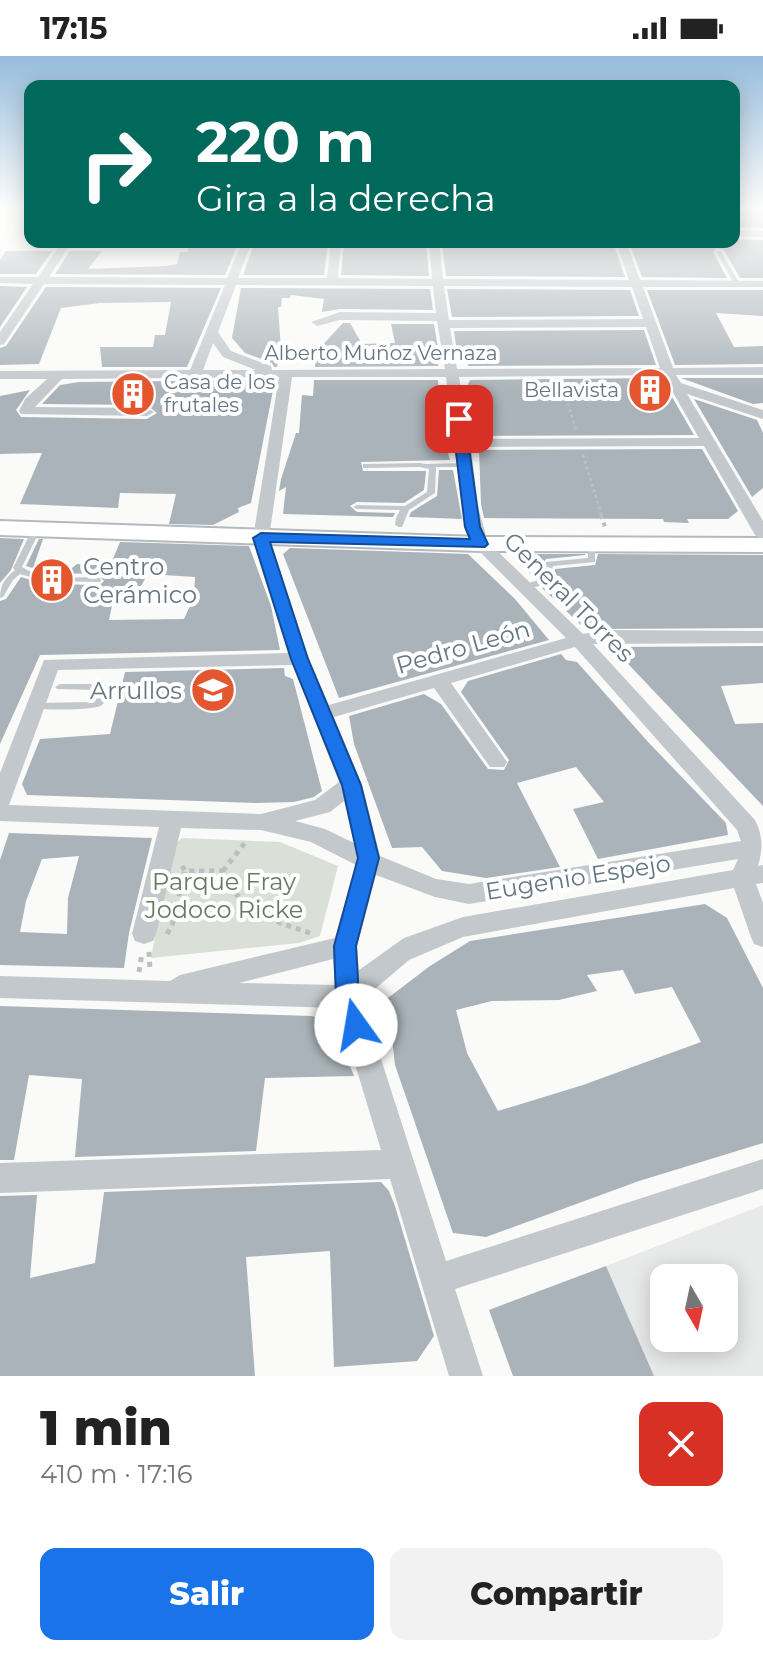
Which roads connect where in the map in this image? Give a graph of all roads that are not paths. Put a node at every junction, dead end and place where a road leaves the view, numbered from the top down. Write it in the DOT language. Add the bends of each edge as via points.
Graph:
graph roads {
  1 [pos="48,272"];
  2 [pos="236,272"];
  3 [pos="333,272"];
  4 [pos="436,272"];
  5 [pos="631,272"];
  6 [pos="730,272"];
  7 [pos="43,279"];
  8 [pos="233,279"];
  9 [pos="0,280"];
  10 [pos="332,281"];
  11 [pos="437,283"];
  12 [pos="635,283"];
  13 [pos="737,284"];
  14 [pos="763,284"];
  15 [pos="442,320"];
  16 [pos="317,322"];
  17 [pos="649,323"];
  18 [pos="213,334"];
  19 [pos="0,341"];
  20 [pos="763,371"];
  21 [pos="450,372"];
  22 [pos="668,372"];
  23 [pos="59,374"];
  24 [pos="195,374"];
  25 [pos="286,374"];
  26 [pos="0,375"];
  27 [pos="678,386"];
  28 [pos="147,412"];
  29 [pos="763,415"];
  30 [pos="711,442"];
  31 [pos="463,443"];
  32 [pos="429,465"];
  33 [pos="465,465"];
  34 [pos="366,466"];
  35 [pos="357,507"];
  36 [pos="0,512"];
  37 [pos="402,516"];
  38 [pos="0,528"];
  39 [pos="262,529"];
  40 [pos="36,530"];
  41 [pos="762,534"];
  42 [pos="476,535"];
  43 [pos="591,544"];
  44 [pos="20,570"];
  45 [pos="97,580"];
  46 [pos="522,587"];
  47 [pos="0,595"];
  48 [pos="763,637"];
  49 [pos="579,640"];
  50 [pos="300,659"];
  51 [pos="439,681"];
  52 [pos="60,687"];
  53 [pos="34,706"];
  54 [pos="322,714"];
  55 [pos="497,762"];
  56 [pos="351,785"];
  57 [pos="0,802"];
  58 [pos="0,813"];
  59 [pos="172,818"];
  60 [pos="254,831"];
  61 [pos="759,847"];
  62 [pos="369,858"];
  63 [pos="752,876"];
  64 [pos="144,934"];
  65 [pos="763,937"];
  66 [pos="345,946"];
  67 [pos="0,987"];
  68 [pos="142,993"];
  69 [pos="348,997"];
  70 [pos="398,1164"];
  71 [pos="763,1174"];
  72 [pos="0,1178"];
  73 [pos="437,1279"];
  74 [pos="466,1376"];
  1 -- 7 [label="street"];
  2 -- 8 [label="street"];
  3 -- 10 [label="street"];
  4 -- 11 [label="street, General Torres"];
  5 -- 12 [label="street"];
  6 -- 13 [label="lane"];
  7 -- 8 [label="street"];
  7 -- 9 [label="street"];
  7 -- 19 [label="street"];
  8 -- 10 [label="street"];
  8 -- 18 [label="street"];
  10 -- 11 [label="street"];
  11 -- 12 [label="street"];
  11 -- 15 [label="street, General Torres"];
  12 -- 13 [label="street"];
  12 -- 17 [label="street"];
  13 -- 14 [label="street"];
  15 -- 16 [label="street" via="340,316"];
  15 -- 17 [label="street"];
  15 -- 21 [label="street, General Torres"];
  17 -- 22 [label="street"];
  18 -- 24 [label="street"];
  18 -- 25 [label="street" via="227,354"];
  20 -- 22 [label="street, Alberto Muñoz Vernaza"];
  21 -- 22 [label="street, Alberto Muñoz Vernaza"];
  21 -- 25 [label="street, Alberto Muñoz Vernaza"];
  21 -- 31 [label="street, General Torres"];
  22 -- 27 [label="street"];
  23 -- 24 [label="street, Alberto Muñoz Vernaza"];
  23 -- 26 [label="street, Alberto Muñoz Vernaza"];
  23 -- 28 [label="street" via="26,411"];
  24 -- 25 [label="street, Alberto Muñoz Vernaza"];
  25 -- 39 [label="street"];
  27 -- 29 [label="street"];
  27 -- 30 [label="street"];
  30 -- 31 [label="street"];
  30 -- 41 [label="street"];
  31 -- 33 [label="street, General Torres"];
  32 -- 33 [label="lane"];
  32 -- 34 [label="lane"];
  32 -- 37 [label="lane" via="434,475 431,493"];
  33 -- 42 [label="street, General Torres"];
  35 -- 37 [label="lane"];
  36 -- 39 [label="main road"];
  37 -- 39 [label="main road"];
  37 -- 42 [label="main road"];
  38 -- 40 [label="main road"];
  39 -- 40 [label="main road"];
  39 -- 42 [label="main road"];
  39 -- 50 [label="street"];
  40 -- 44 [label="lane" via="19,561"];
  41 -- 42 [label="main road"];
  41 -- 43 [label="main road"];
  42 -- 43 [label="main road"];
  42 -- 46 [label="street, General Torres"];
  43 -- 46 [label="lane" via="592,560 549,564 542,582"];
  44 -- 45 [label="lane" via="38,577"];
  44 -- 47 [label="lane"];
  46 -- 49 [label="street, General Torres"];
  48 -- 49 [label="street, Pedro León"];
  49 -- 51 [label="street, Pedro León"];
  49 -- 61 [label="street, General Torres" via="747,826"];
  50 -- 53 [label="street" via="51,664"];
  50 -- 54 [label="street"];
  51 -- 54 [label="street, Pedro León"];
  51 -- 55 [label="street"];
  52 -- 53 [label="lane" via="98,686 105,691 91,705"];
  53 -- 57 [label="street"];
  54 -- 56 [label="street"];
  56 -- 60 [label="street, Eugenio Espejo" via="322,806"];
  56 -- 62 [label="street"];
  58 -- 59 [label="street, Eugenio Espejo"];
  59 -- 60 [label="street, Eugenio Espejo"];
  59 -- 64 [label="street"];
  60 -- 62 [label="street, Eugenio Espejo" via="317,835"];
  61 -- 62 [label="street, Eugenio Espejo" via="469,894 393,873"];
  61 -- 63 [label="street"];
  62 -- 66 [label="street"];
  63 -- 65 [label="street"];
  63 -- 69 [label="street, Eugenio Espejo" via="463,927 416,942 378,965"];
  66 -- 68 [label="street"];
  66 -- 69 [label="street"];
  67 -- 68 [label="street"];
  68 -- 69 [label="street"];
  69 -- 70 [label="street"];
  70 -- 72 [label="street"];
  70 -- 73 [label="street"];
  71 -- 73 [label="street"];
  73 -- 74 [label="street"];
}
